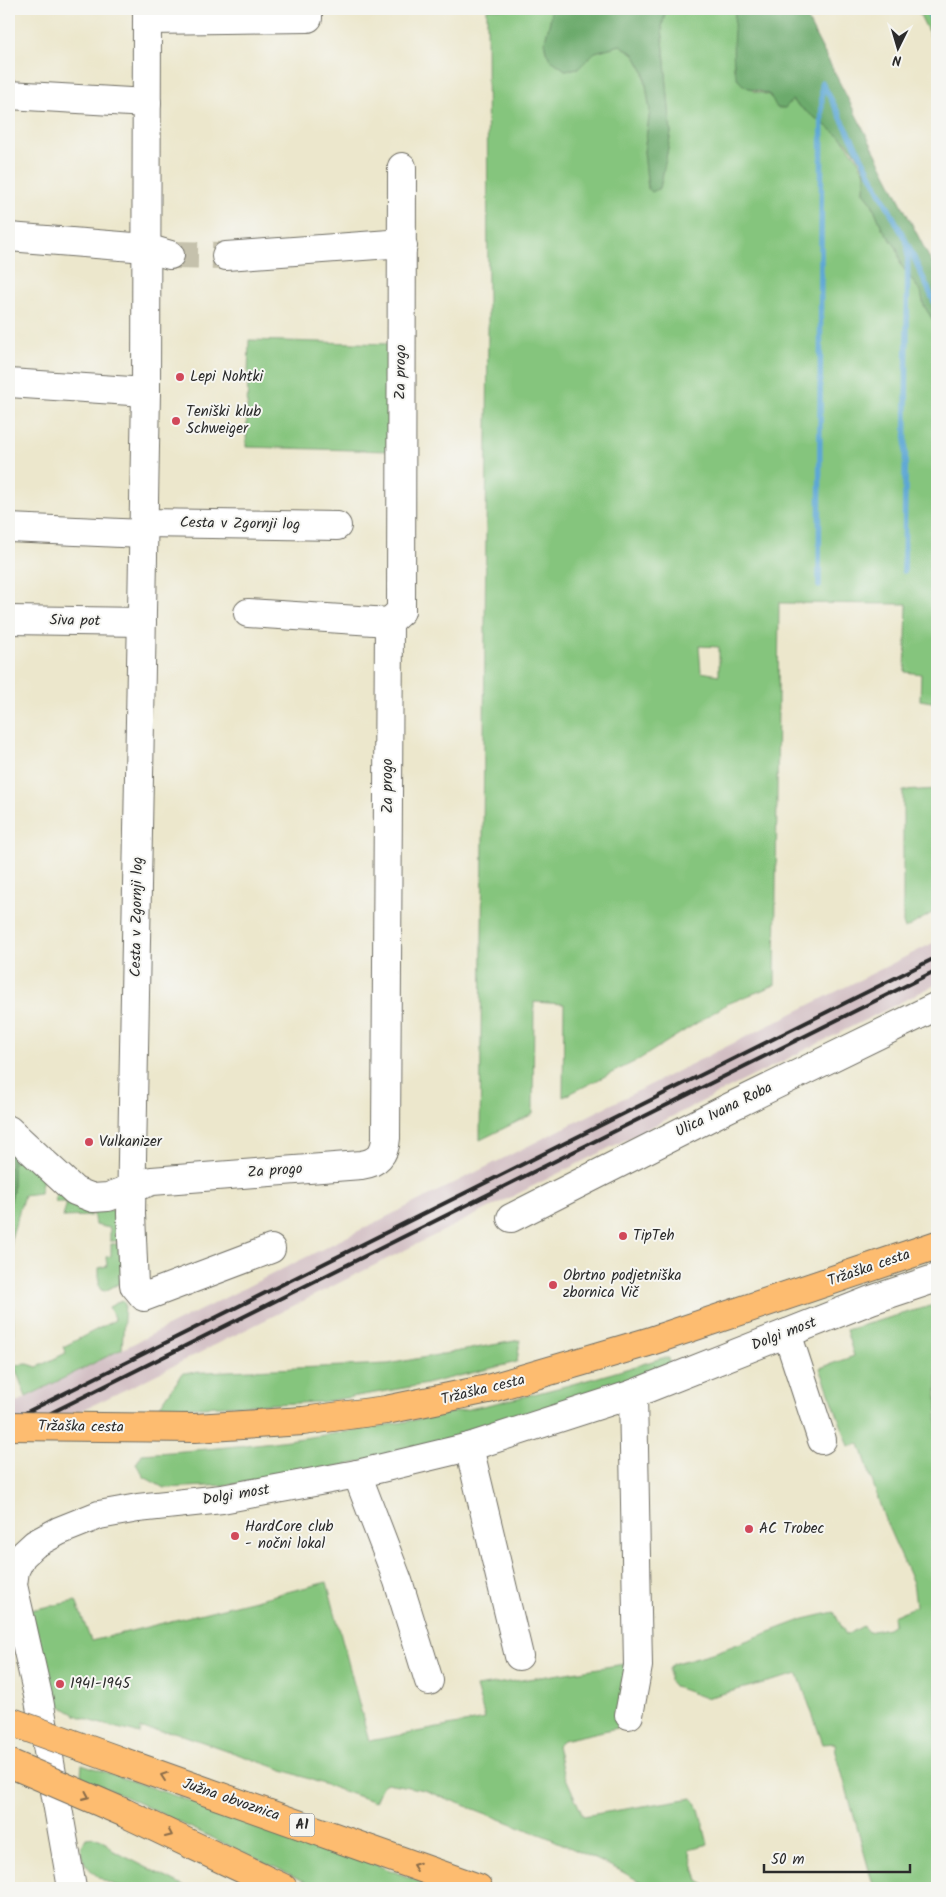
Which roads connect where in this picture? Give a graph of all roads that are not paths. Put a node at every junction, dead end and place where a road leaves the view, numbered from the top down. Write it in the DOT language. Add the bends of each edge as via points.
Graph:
graph roads {
  1 [pos="308,9"];
  2 [pos="147,14"];
  3 [pos="9,95"];
  4 [pos="147,103"];
  5 [pos="402,167"];
  6 [pos="9,236"];
  7 [pos="403,246"];
  8 [pos="158,252"];
  9 [pos="226,256"];
  10 [pos="9,383"];
  11 [pos="146,392"];
  12 [pos="337,526"];
  13 [pos="9,528"];
  14 [pos="143,528"];
  15 [pos="248,613"];
  16 [pos="9,620"];
  17 [pos="142,622"];
  18 [pos="389,622"];
  19 [pos="937,1006"];
  20 [pos="9,1130"];
  21 [pos="132,1188"];
  22 [pos="512,1218"];
  23 [pos="937,1245"];
  24 [pos="271,1249"];
  25 [pos="937,1278"];
  26 [pos="787,1333"];
  27 [pos="633,1394"];
  28 [pos="9,1426"];
  29 [pos="822,1440"];
  30 [pos="469,1447"];
  31 [pos="358,1474"];
  32 [pos="519,1656"];
  33 [pos="429,1681"];
  34 [pos="629,1715"];
  35 [pos="9,1720"];
  36 [pos="9,1763"];
  37 [pos="72,1888"];
  38 [pos="283,1888"];
  39 [pos="478,1888"];
  1 -- 2 [label="street, Cesta v Zgornji log" via="308,18"];
  2 -- 4 [label="street, Cesta v Zgornji log"];
  3 -- 4 [label="street"];
  4 -- 8 [label="street, Cesta v Zgornji log"];
  5 -- 7 [label="street, Za progo"];
  6 -- 8 [label="street"];
  7 -- 9 [label="street" via="390,244"];
  7 -- 18 [label="street, Za progo" via="401,611"];
  8 -- 11 [label="street, Cesta v Zgornji log"];
  10 -- 11 [label="street"];
  11 -- 14 [label="street, Cesta v Zgornji log"];
  12 -- 14 [label="street, Cesta v Zgornji log"];
  13 -- 14 [label="street, Cesta v Zgornji log"];
  14 -- 17 [label="street, Cesta v Zgornji log"];
  15 -- 18 [label="street"];
  16 -- 17 [label="street, Siva pot"];
  17 -- 21 [label="street, Cesta v Zgornji log"];
  18 -- 21 [label="street, Za progo" via="386,1144 382,1153 374,1162 361,1165 152,1181"];
  19 -- 22 [label="street, Ulica Ivana Roba"];
  20 -- 21 [label="street, Za progo" via="81,1195 99,1198"];
  21 -- 24 [label="street, Cesta v Zgornji log" via="134,1285 144,1297"];
  23 -- 28 [label="main road, Tržaška cesta, bridge" via="648,1342 488,1389 403,1408 195,1428"];
  25 -- 26 [label="street, Dolgi most"];
  26 -- 27 [label="street, Dolgi most"];
  26 -- 29 [label="street"];
  27 -- 30 [label="street, Dolgi most"];
  27 -- 34 [label="street" via="638,1666"];
  30 -- 31 [label="street, Dolgi most"];
  30 -- 32 [label="street"];
  31 -- 33 [label="street" via="398,1582"];
  31 -- 37 [label="street, Dolgi most" via="222,1499 99,1515 35,1544 22,1556 15,1570 13,1585 39,1700"];
  39 -- 35 [label="main road, Južna obvoznica / A1, one-way, bridge"];
  36 -- 38 [label="main road, one-way, bridge" via="125,1813"];
}
